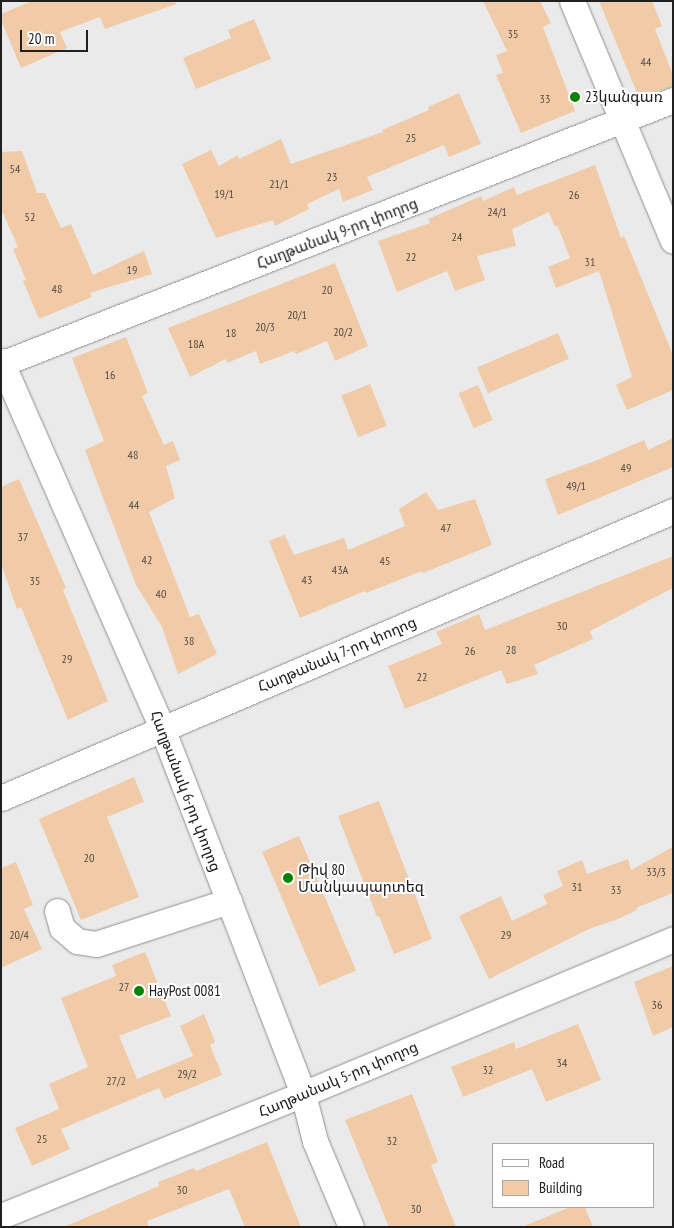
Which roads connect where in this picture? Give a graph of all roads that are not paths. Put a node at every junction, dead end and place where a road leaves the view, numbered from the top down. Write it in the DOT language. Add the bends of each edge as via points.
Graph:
graph roads {
  1 [pos="572,1"];
  2 [pos="673,100"];
  3 [pos="621,121"];
  4 [pos="673,241"];
  5 [pos="2,363"];
  6 [pos="673,511"];
  7 [pos="162,728"];
  8 [pos="1,798"];
  9 [pos="229,901"];
  10 [pos="57,911"];
  11 [pos="673,938"];
  12 [pos="303,1094"];
  13 [pos="1,1216"];
  14 [pos="351,1227"];
  1 -- 3 [label="street"];
  2 -- 3 [label="street, Հաղթանակ 9-րդ փողոց"];
  3 -- 4 [label="street"];
  3 -- 5 [label="street, Հաղթանակ 9-րդ փողոց"];
  5 -- 7 [label="street, Հաղթանակ 6-րդ փողոց"];
  6 -- 7 [label="street, Հաղթանակ 7-րդ փողոց"];
  7 -- 8 [label="street, Հաղթանակ 7-րդ փողոց"];
  7 -- 9 [label="street, Հաղթանակ 6-րդ փողոց"];
  9 -- 10 [label="street" via="96,944 72,937 62,928"];
  9 -- 12 [label="street, Հաղթանակ 6-րդ փողոց"];
  11 -- 12 [label="street, Հաղթանակ 5-րդ փողոց"];
  12 -- 13 [label="street, Հաղթանակ 5-րդ փողոց"];
  12 -- 14 [label="street, Հաղթանակ 6-րդ փողոց" via="315,1141"];
}
